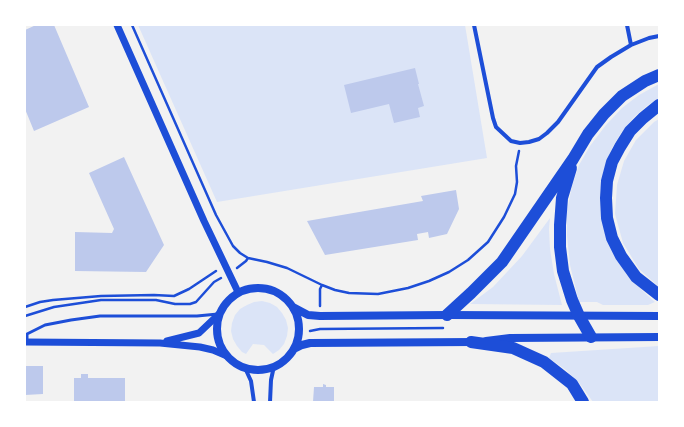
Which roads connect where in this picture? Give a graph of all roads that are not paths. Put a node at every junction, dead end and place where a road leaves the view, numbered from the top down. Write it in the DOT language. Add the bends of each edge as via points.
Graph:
graph roads {
  1 [pos="117,25"];
  2 [pos="474,25"];
  3 [pos="627,25"];
  4 [pos="659,36"];
  5 [pos="631,45"];
  6 [pos="659,75"];
  7 [pos="659,105"];
  8 [pos="573,159"];
  9 [pos="238,292"];
  10 [pos="659,295"];
  11 [pos="293,307"];
  12 [pos="219,314"];
  13 [pos="447,315"];
  14 [pos="579,316"];
  15 [pos="659,316"];
  16 [pos="591,337"];
  17 [pos="659,337"];
  18 [pos="26,342"];
  19 [pos="471,342"];
  20 [pos="160,343"];
  21 [pos="294,349"];
  22 [pos="227,356"];
  23 [pos="274,366"];
  24 [pos="245,368"];
  25 [pos="254,402"];
  26 [pos="270,402"];
  27 [pos="583,402"];
  1 -- 9 [label="street"];
  2 -- 5 [label="street" via="496,127 510,140 520,143 539,139 547,133 558,122 597,67"];
  3 -- 5 [label="street"];
  4 -- 5 [label="street"];
  6 -- 8 [label="highway" via="622,96 588,134"];
  7 -- 10 [label="highway" via="642,118 620,147 612,162 606,198 612,238 621,256 636,277"];
  8 -- 13 [label="highway" via="502,262"];
  8 -- 14 [label="highway" via="562,198 560,247 564,271"];
  9 -- 11 [label="main road" via="262,287 274,290 285,297"];
  9 -- 12 [label="main road"];
  11 -- 13 [label="main road" via="308,315 320,316"];
  11 -- 21 [label="main road" via="298,317 299,328"];
  12 -- 18 [label="lane" via="100,316 71,320 45,325 27,334"];
  12 -- 20 [label="street" via="199,334"];
  12 -- 22 [label="main road" via="217,336"];
  13 -- 14 [label="main road"];
  14 -- 15 [label="main road"];
  14 -- 16 [label="highway"];
  16 -- 17 [label="main road"];
  16 -- 19 [label="main road" via="510,338"];
  18 -- 20 [label="street"];
  19 -- 21 [label="main road" via="310,343"];
  19 -- 27 [label="highway" via="513,348 544,362 572,384"];
  20 -- 22 [label="street" via="200,347"];
  21 -- 23 [label="main road" via="285,360"];
  22 -- 24 [label="main road"];
  23 -- 24 [label="main road" via="260,370"];
  23 -- 26 [label="street"];
  24 -- 25 [label="street" via="252,381"];
}
